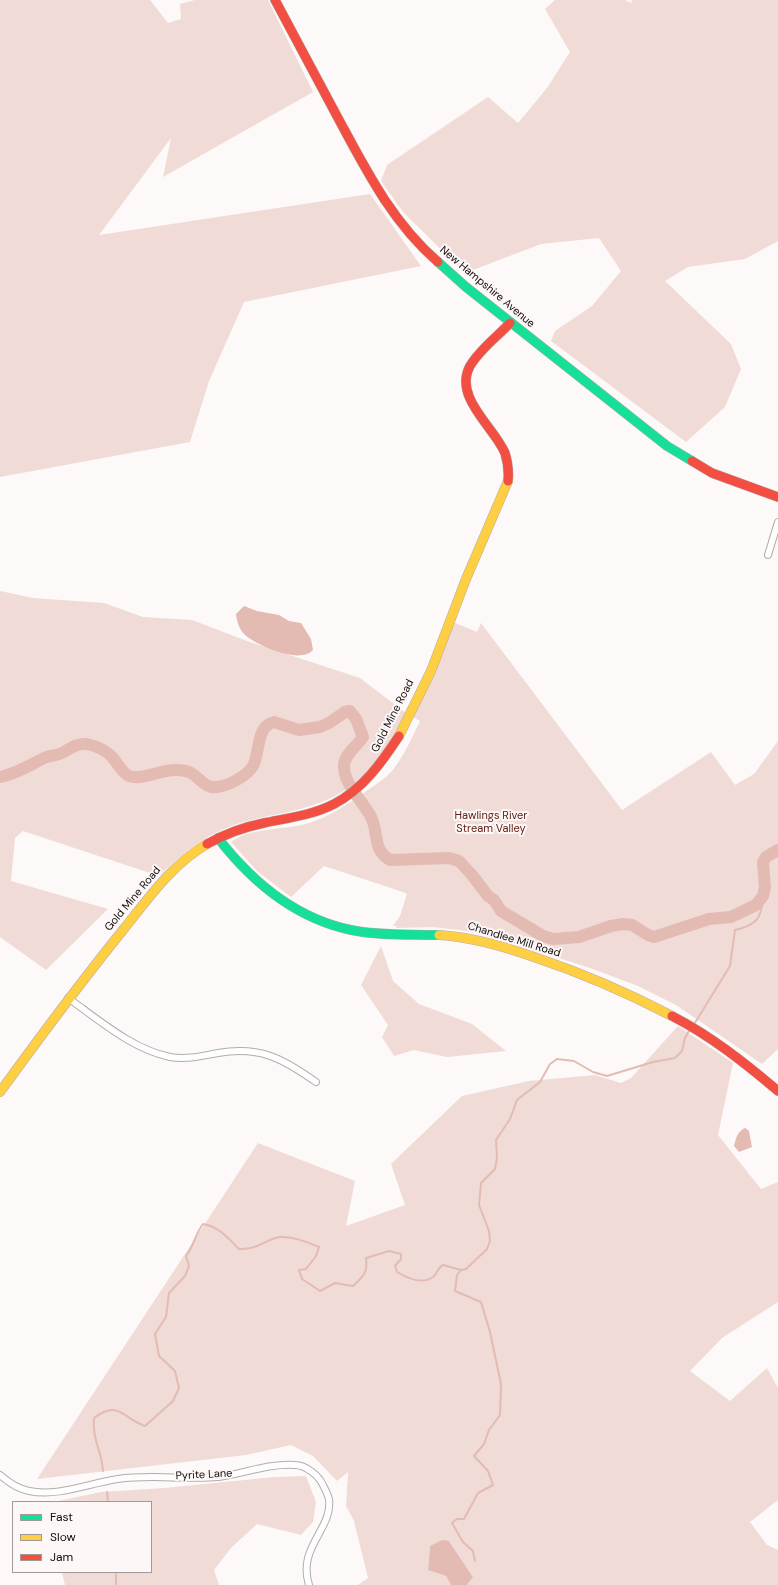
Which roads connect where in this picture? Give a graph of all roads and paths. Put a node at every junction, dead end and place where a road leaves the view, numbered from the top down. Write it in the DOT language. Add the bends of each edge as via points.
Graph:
graph roads {
  1 [pos="275,0"];
  2 [pos="510,323"];
  3 [pos="778,497"];
  4 [pos="778,522"];
  5 [pos="768,555"];
  6 [pos="218,838"];
  7 [pos="68,998"];
  8 [pos="316,1082"];
  9 [pos="778,1091"];
  10 [pos="0,1092"];
  11 [pos="0,1475"];
  12 [pos="309,1585"];
  1 -- 2 [label="street, New Hampshire Avenue" via="361,163 388,207 433,258"];
  2 -- 3 [label="street, New Hampshire Avenue" via="678,454 726,479"];
  2 -- 6 [label="street, Gold Mine Road" via="472,364 466,382 477,409 508,458 511,470 508,482 409,717 391,752 377,770 345,798 315,812 254,825"];
  4 -- 5 [label="street"];
  6 -- 7 [label="street, Gold Mine Road" via="174,869"];
  6 -- 9 [label="street, Chandlee Mill Road" via="237,864 262,888 288,906 315,919 361,931 457,936 495,945 616,987 696,1029 743,1061"];
  7 -- 8 [label="street" via="127,1039 156,1054 189,1058 234,1050 257,1051 283,1060"];
  7 -- 10 [label="street, Gold Mine Road"];
  11 -- 12 [label="street, Pyrite Lane" via="29,1491 52,1492 125,1478 216,1477 276,1465 297,1465 311,1471 322,1483 329,1499 325,1520 306,1563"];
}
